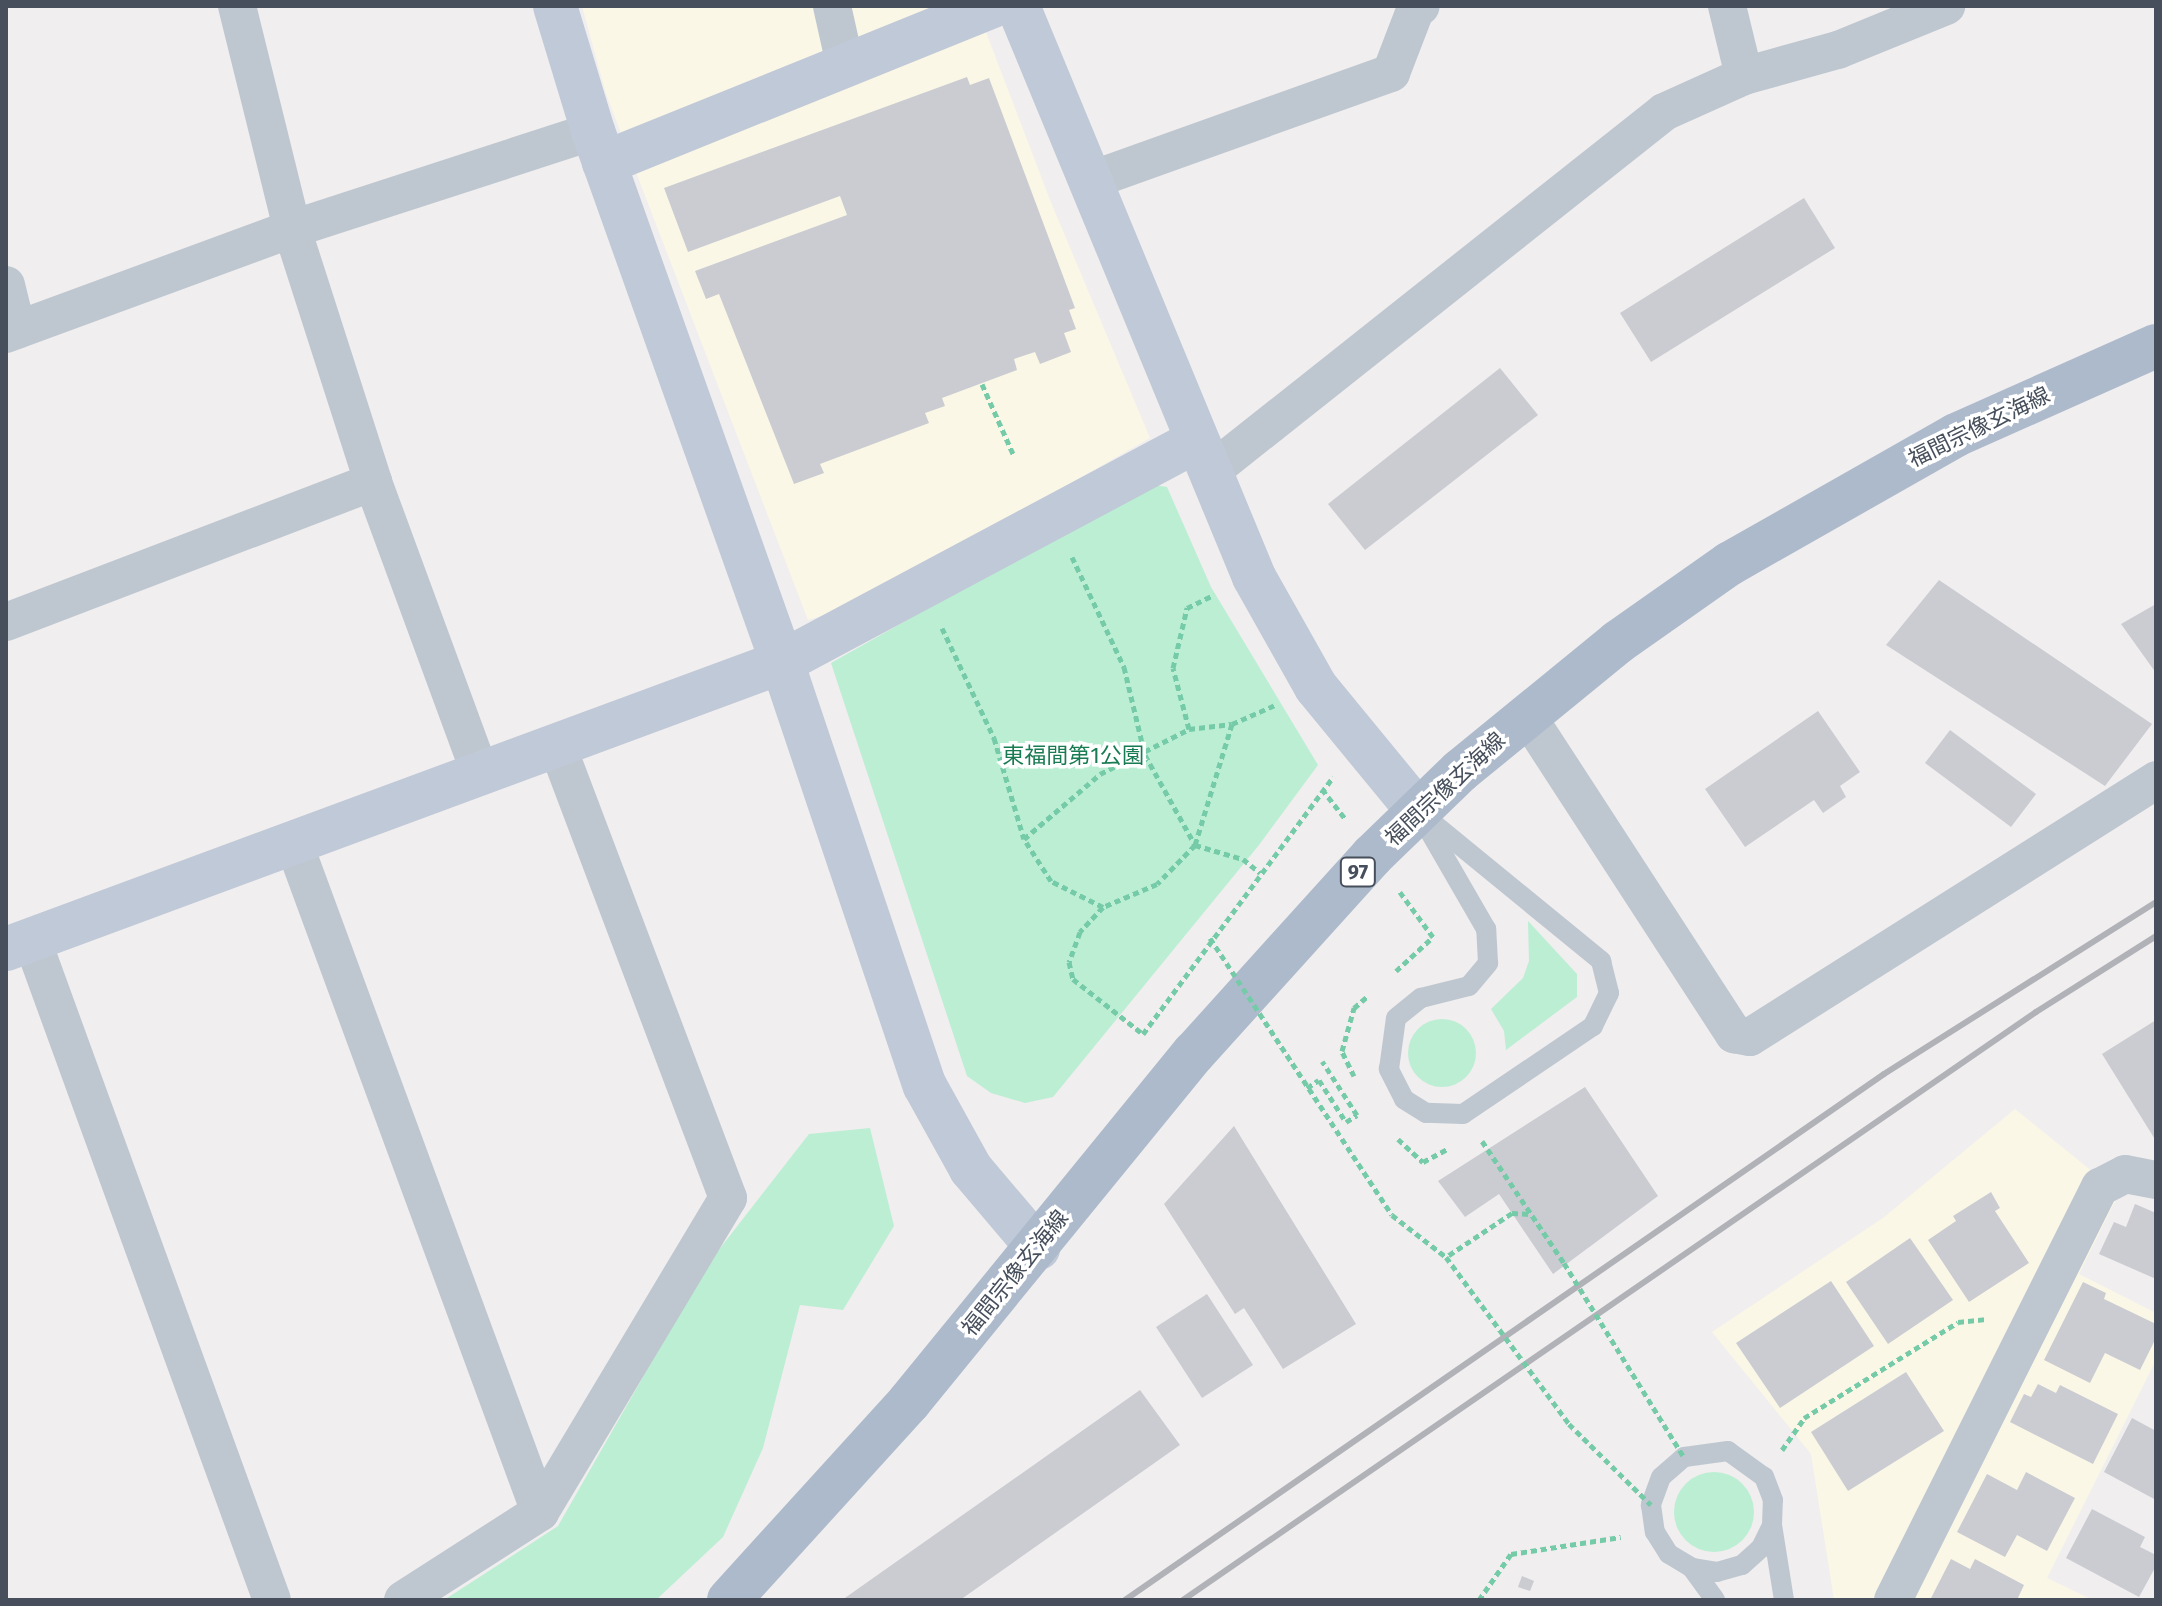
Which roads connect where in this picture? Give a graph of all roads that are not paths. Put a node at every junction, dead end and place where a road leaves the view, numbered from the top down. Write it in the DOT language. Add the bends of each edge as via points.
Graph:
graph roads {
  1 [pos="237,6"];
  2 [pos="555,6"];
  3 [pos="832,6"];
  4 [pos="992,6"];
  5 [pos="1018,6"];
  6 [pos="1421,6"];
  7 [pos="1727,6"];
  8 [pos="1946,6"];
  9 [pos="845,64"];
  10 [pos="1744,76"];
  11 [pos="598,147"];
  12 [pos="1089,181"];
  13 [pos="292,229"];
  14 [pos="6,285"];
  15 [pos="11,332"];
  16 [pos="2156,346"];
  17 [pos="1203,456"];
  18 [pos="373,482"];
  19 [pos="6,622"];
  20 [pos="782,662"];
  21 [pos="1526,714"];
  22 [pos="558,748"];
  23 [pos="481,776"];
  24 [pos="2156,780"];
  25 [pos="1418,811"];
  26 [pos="294,844"];
  27 [pos="19,944"];
  28 [pos="2156,1180"];
  29 [pos="1038,1248"];
  30 [pos="540,1512"];
  31 [pos="1772,1525"];
  32 [pos="1692,1568"];
  33 [pos="272,1600"];
  34 [pos="403,1600"];
  35 [pos="729,1600"];
  36 [pos="1715,1600"];
  37 [pos="1784,1600"];
  38 [pos="1893,1600"];
  1 -- 13 [label="street"];
  2 -- 11 [label="street"];
  3 -- 9 [label="street"];
  4 -- 9 [label="street"];
  5 -- 12 [label="street"];
  6 -- 12 [label="street" via="1391,73"];
  7 -- 10 [label="street"];
  8 -- 10 [label="street" via="1838,50"];
  9 -- 11 [label="street"];
  10 -- 17 [label="street" via="1664,112"];
  11 -- 13 [label="street"];
  11 -- 20 [label="street"];
  12 -- 17 [label="street"];
  13 -- 15 [label="street"];
  13 -- 18 [label="street"];
  14 -- 15 [label="street"];
  16 -- 21 [label="main road, 福間宗像玄海線 / 97" via="1956,435 1827,506 1729,564"];
  17 -- 20 [label="street" via="1054,518"];
  17 -- 25 [label="street" via="1254,577 1316,687"];
  18 -- 19 [label="street"];
  18 -- 23 [label="street"];
  20 -- 22 [label="street"];
  20 -- 29 [label="street" via="925,1086 971,1169"];
  21 -- 24 [label="street" via="1734,1034 1750,1037"];
  21 -- 25 [label="main road, 福間宗像玄海線 / 97"];
  22 -- 23 [label="street"];
  22 -- 30 [label="street" via="728,1198"];
  23 -- 26 [label="street"];
  25 -- 25 [label="lane" via="1601,961 1609,993 1593,1026 1463,1114 1426,1113 1404,1099 1389,1069 1396,1018 1421,998 1469,986 1488,963 1486,929"];
  25 -- 29 [label="main road, 福間宗像玄海線 / 97" via="1194,1053"];
  26 -- 27 [label="street"];
  26 -- 30 [label="street"];
  27 -- 33 [label="street"];
  28 -- 38 [label="street" via="2125,1174 2100,1187"];
  29 -- 35 [label="main road, 福間宗像玄海線 / 97" via="909,1402"];
  30 -- 34 [label="street"];
  31 -- 32 [label="lane" via="1761,1548 1742,1565 1717,1572"];
  31 -- 32 [label="lane" via="1773,1500 1764,1477 1728,1451 1684,1457 1661,1477 1651,1505 1655,1532 1669,1554"];
  31 -- 37 [label="lane"];
  32 -- 36 [label="lane"];
}
